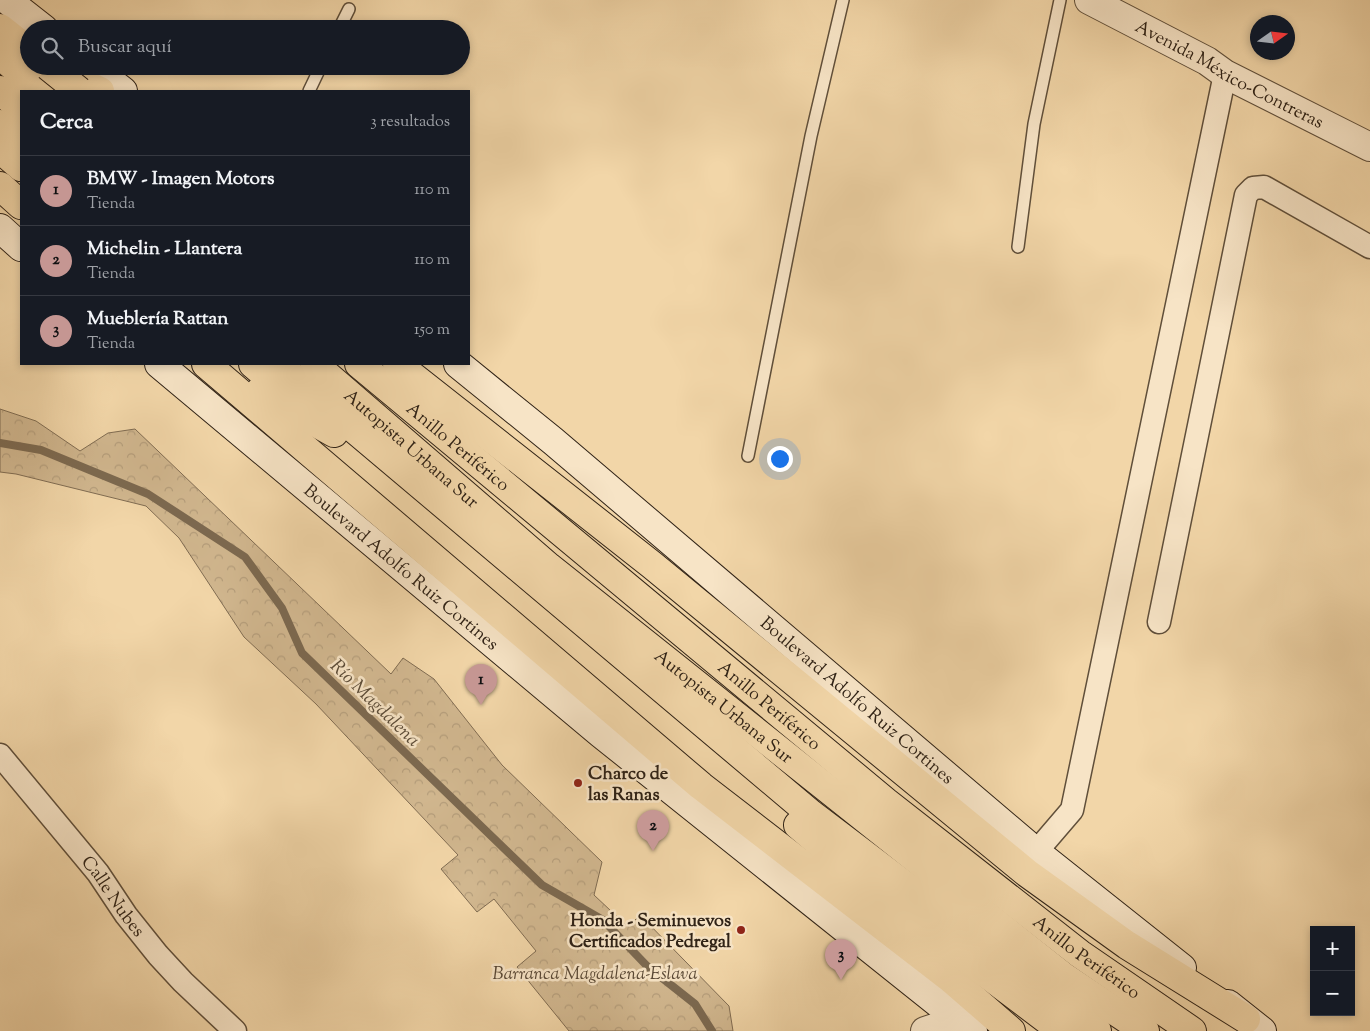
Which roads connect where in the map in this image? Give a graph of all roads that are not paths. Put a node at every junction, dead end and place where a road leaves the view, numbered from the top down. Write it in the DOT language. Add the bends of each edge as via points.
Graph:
graph roads {
  1 [pos="7,0"];
  2 [pos="843,0"];
  3 [pos="1060,0"];
  4 [pos="1089,0"];
  5 [pos="349,9"];
  6 [pos="33,20"];
  7 [pos="344,20"];
  8 [pos="0,28"];
  9 [pos="0,44"];
  10 [pos="20,44"];
  11 [pos="20,54"];
  12 [pos="0,55"];
  13 [pos="20,72"];
  14 [pos="1225,74"];
  15 [pos="23,75"];
  16 [pos="59,75"];
  17 [pos="66,75"];
  18 [pos="103,75"];
  19 [pos="317,75"];
  20 [pos="0,90"];
  21 [pos="41,90"];
  22 [pos="78,90"];
  23 [pos="98,90"];
  24 [pos="122,90"];
  25 [pos="309,90"];
  26 [pos="20,108"];
  27 [pos="0,124"];
  28 [pos="20,141"];
  29 [pos="1370,146"];
  30 [pos="0,149"];
  31 [pos="20,166"];
  32 [pos="0,186"];
  33 [pos="20,204"];
  34 [pos="0,228"];
  35 [pos="20,246"];
  36 [pos="1370,247"];
  37 [pos="1018,248"];
  38 [pos="160,365"];
  39 [pos="207,365"];
  40 [pos="212,365"];
  41 [pos="254,365"];
  42 [pos="279,365"];
  43 [pos="315,365"];
  44 [pos="360,365"];
  45 [pos="398,365"];
  46 [pos="459,365"];
  47 [pos="334,433"];
  48 [pos="748,456"];
  49 [pos="1159,622"];
  50 [pos="0,755"];
  51 [pos="1031,862"];
  52 [pos="959,985"];
  53 [pos="1254,1025"];
  54 [pos="966,1026"];
  55 [pos="234,1031"];
  56 [pos="925,1031"];
  57 [pos="1011,1031"];
  58 [pos="1035,1031"];
  59 [pos="1062,1031"];
  60 [pos="1096,1031"];
  61 [pos="1145,1031"];
  62 [pos="1193,1031"];
  1 -- 6 [label="main road"];
  2 -- 48 [label="lane" via="812,136"];
  3 -- 37 [label="lane" via="1034,124"];
  4 -- 14 [label="main road, Avenida México-Contreras" via="1207,61"];
  5 -- 7 [label="lane"];
  8 -- 10 [label="highway"];
  9 -- 11 [label="highway"];
  12 -- 13 [label="highway"];
  14 -- 29 [label="main road, Avenida México-Contreras"];
  14 -- 51 [label="street" via="1072,810"];
  15 -- 21 [label="highway"];
  16 -- 22 [label="highway, bridge"];
  17 -- 23 [label="highway"];
  18 -- 24 [label="main road"];
  19 -- 25 [label="lane"];
  20 -- 26 [label="highway"];
  27 -- 28 [label="highway"];
  30 -- 31 [label="highway"];
  32 -- 33 [label="highway"];
  34 -- 35 [label="main road"];
  36 -- 49 [label="street" via="1264,187 1253,188 1246,195"];
  38 -- 54 [label="main road, Boulevard Adolfo Ruiz Cortines" via="600,733"];
  39 -- 52 [label="highway" via="701,786"];
  40 -- 47 [label="highway"];
  41 -- 47 [label="highway"];
  42 -- 60 [label="highway, Autopista Urbana Sur" via="811,814"];
  43 -- 61 [label="highway, Autopista Urbana Sur" via="557,573 1064,977"];
  44 -- 62 [label="highway, Anillo Periférico" via="886,802 1080,954"];
  45 -- 51 [label="highway"];
  46 -- 51 [label="main road, Boulevard Adolfo Ruiz Cortines" via="553,441"];
  47 -- 59 [label="highway" via="865,882"];
  50 -- 55 [label="street, Calle Nubes" via="98,873 158,955"];
  51 -- 53 [label="main road, Boulevard Adolfo Ruiz Cortines"];
  51 -- 53 [label="highway" via="1127,944"];
  51 -- 62 [label="highway" via="1136,981"];
  52 -- 57 [label="highway"];
  52 -- 58 [label="highway"];
  54 -- 56 [label="main road"];
}
